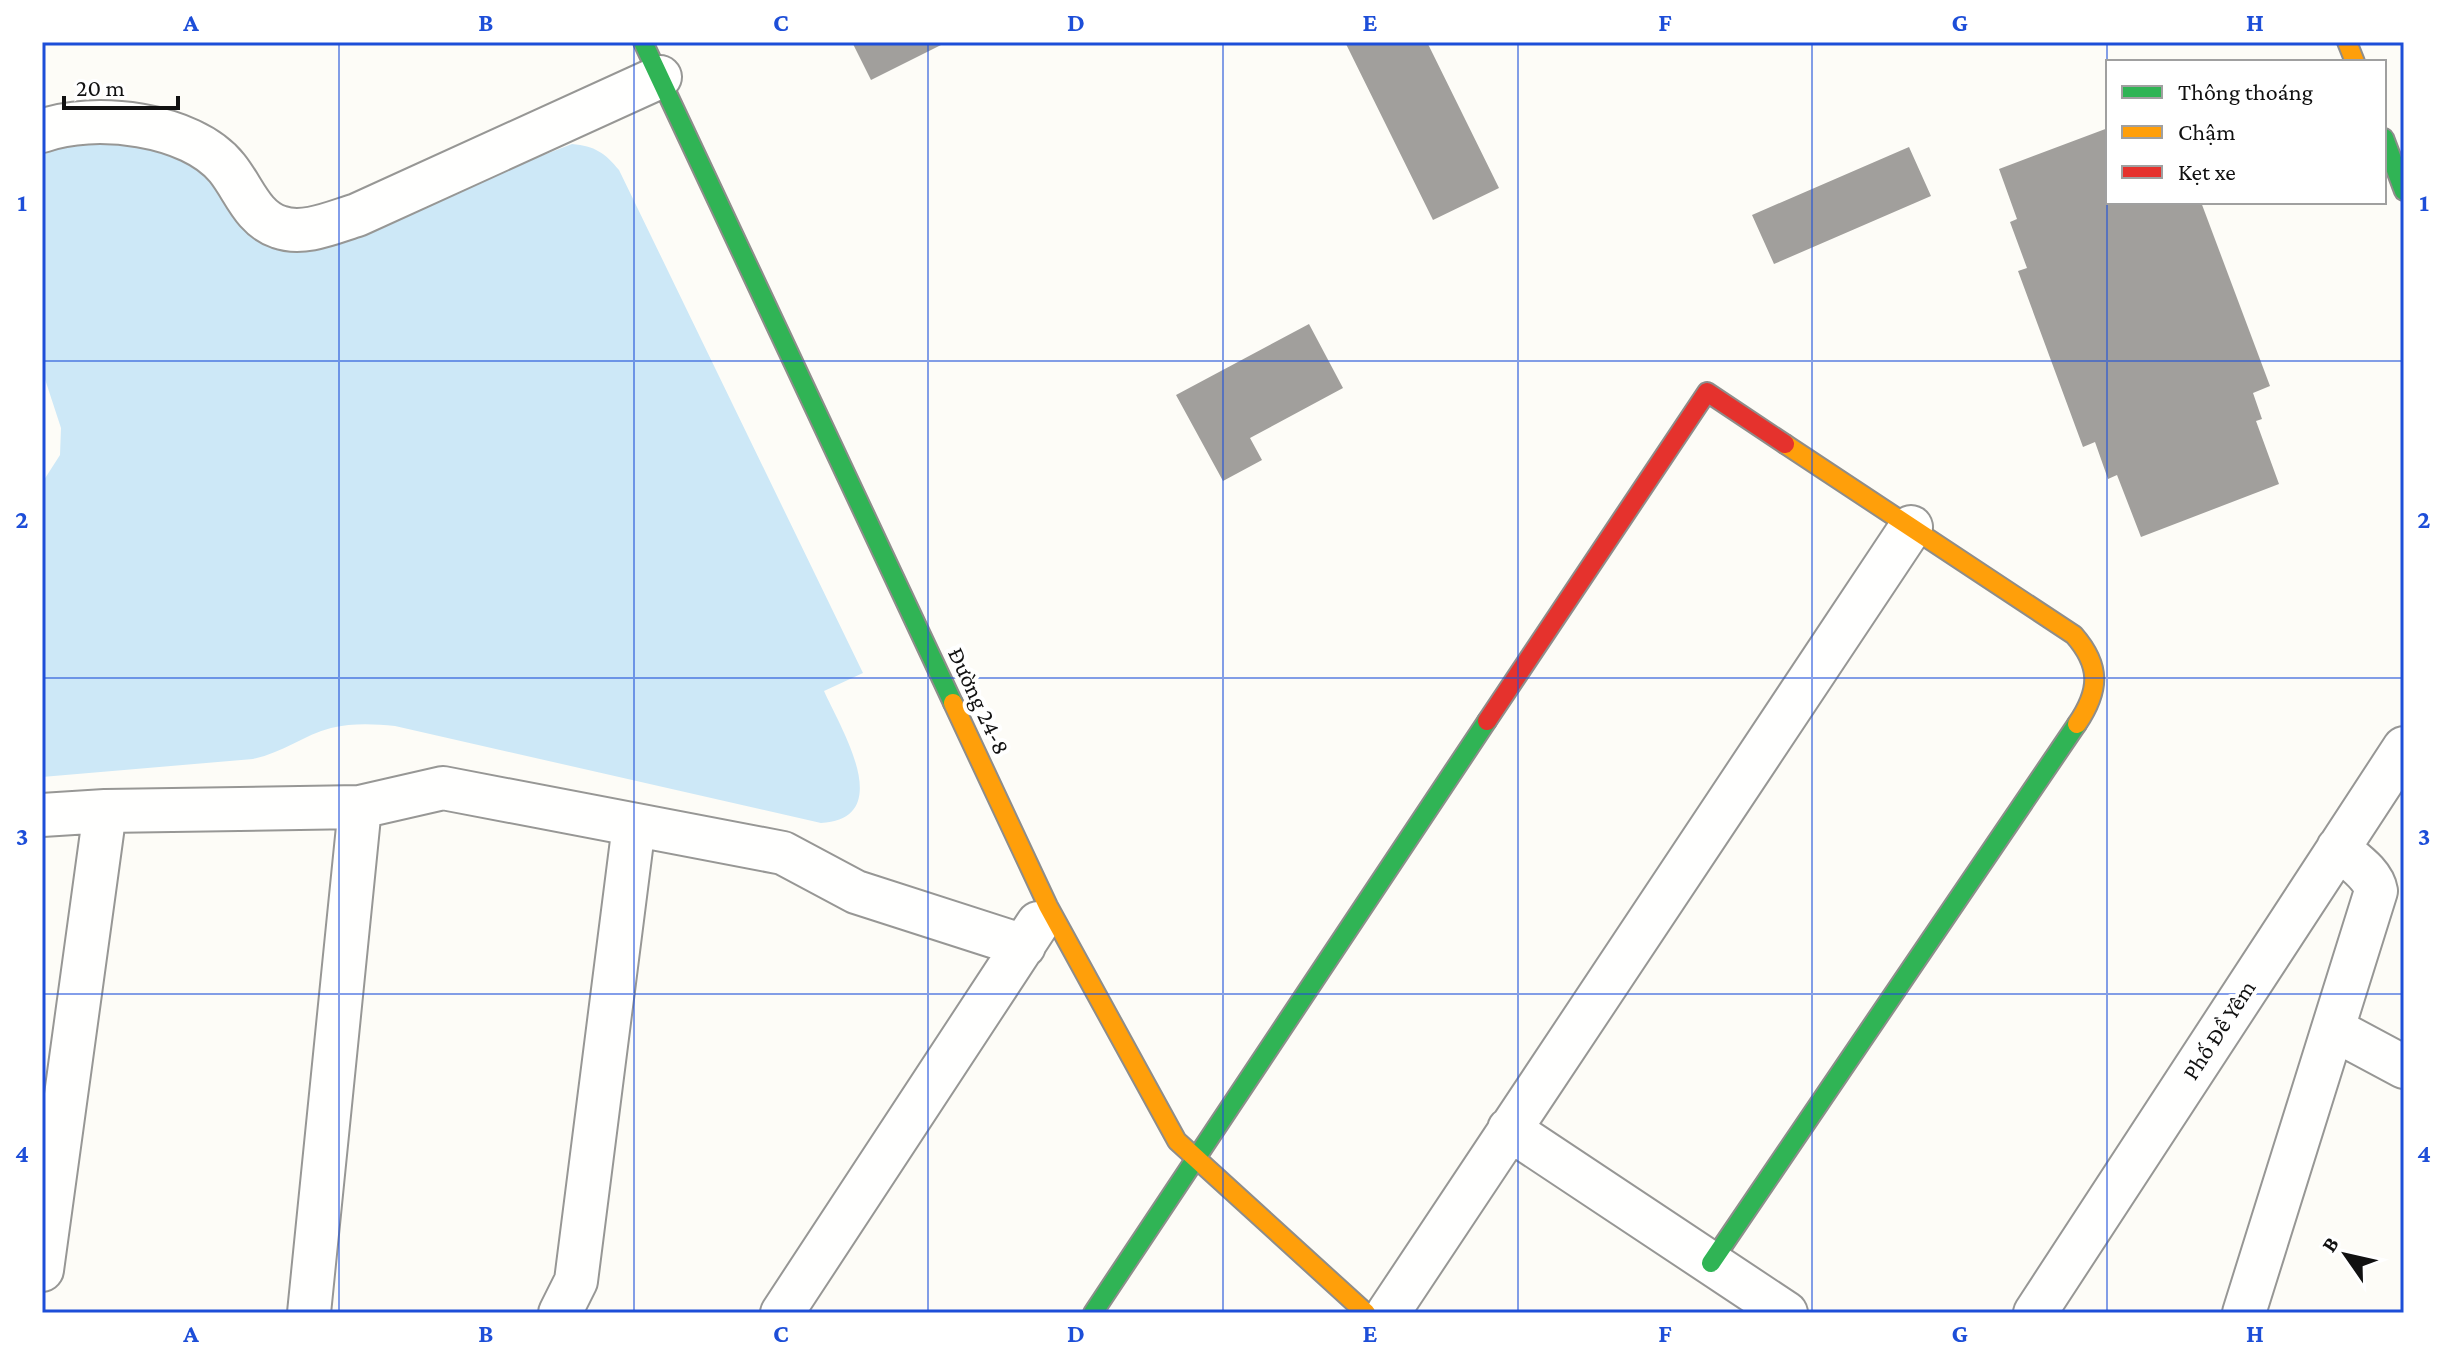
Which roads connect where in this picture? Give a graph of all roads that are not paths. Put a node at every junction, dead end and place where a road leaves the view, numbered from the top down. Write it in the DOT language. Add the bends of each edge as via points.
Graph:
graph roads {
  1 [pos="652,60"];
  2 [pos="42,131"];
  3 [pos="2386,143"];
  4 [pos="2404,191"];
  5 [pos="1911,527"];
  6 [pos="2404,748"];
  7 [pos="360,807"];
  8 [pos="105,811"];
  9 [pos="42,815"];
  10 [pos="634,825"];
  11 [pos="2338,848"];
  12 [pos="1048,906"];
  13 [pos="1024,946"];
  14 [pos="2333,1029"];
  15 [pos="2404,1067"];
  16 [pos="1509,1129"];
  17 [pos="1196,1158"];
  18 [pos="1711,1263"];
  19 [pos="42,1270"];
  20 [pos="309,1313"];
  21 [pos="560,1313"];
  22 [pos="782,1313"];
  23 [pos="1093,1313"];
  24 [pos="1366,1313"];
  25 [pos="1388,1313"];
  26 [pos="1786,1313"];
  27 [pos="2035,1313"];
  28 [pos="2244,1313"];
  1 -- 2 [label="street" via="357,215 312,229 282,229 263,219 226,166 185,138 111,121"];
  1 -- 12 [label="street, Đường 24-8"];
  3 -- 4 [label="street"];
  5 -- 16 [label="street"];
  5 -- 17 [label="street" via="1707,392"];
  5 -- 18 [label="street" via="2074,635 2093,657 2097,678 2085,712"];
  6 -- 11 [label="street, Phố Đề Yêm"];
  7 -- 8 [label="street"];
  7 -- 10 [label="street" via="443,788"];
  7 -- 20 [label="street"];
  8 -- 9 [label="street"];
  8 -- 19 [label="street"];
  10 -- 13 [label="street" via="783,853 856,892"];
  10 -- 21 [label="street" via="576,1281"];
  11 -- 14 [label="street" via="2375,883 2376,891"];
  11 -- 27 [label="street, Phố Đề Yêm"];
  12 -- 13 [label="street"];
  12 -- 17 [label="street, Đường 24-8" via="1177,1141"];
  13 -- 22 [label="street"];
  14 -- 15 [label="street"];
  14 -- 28 [label="street"];
  16 -- 18 [label="street"];
  16 -- 25 [label="street"];
  17 -- 23 [label="street"];
  17 -- 24 [label="street, Đường 24-8"];
  18 -- 26 [label="street"];
}
